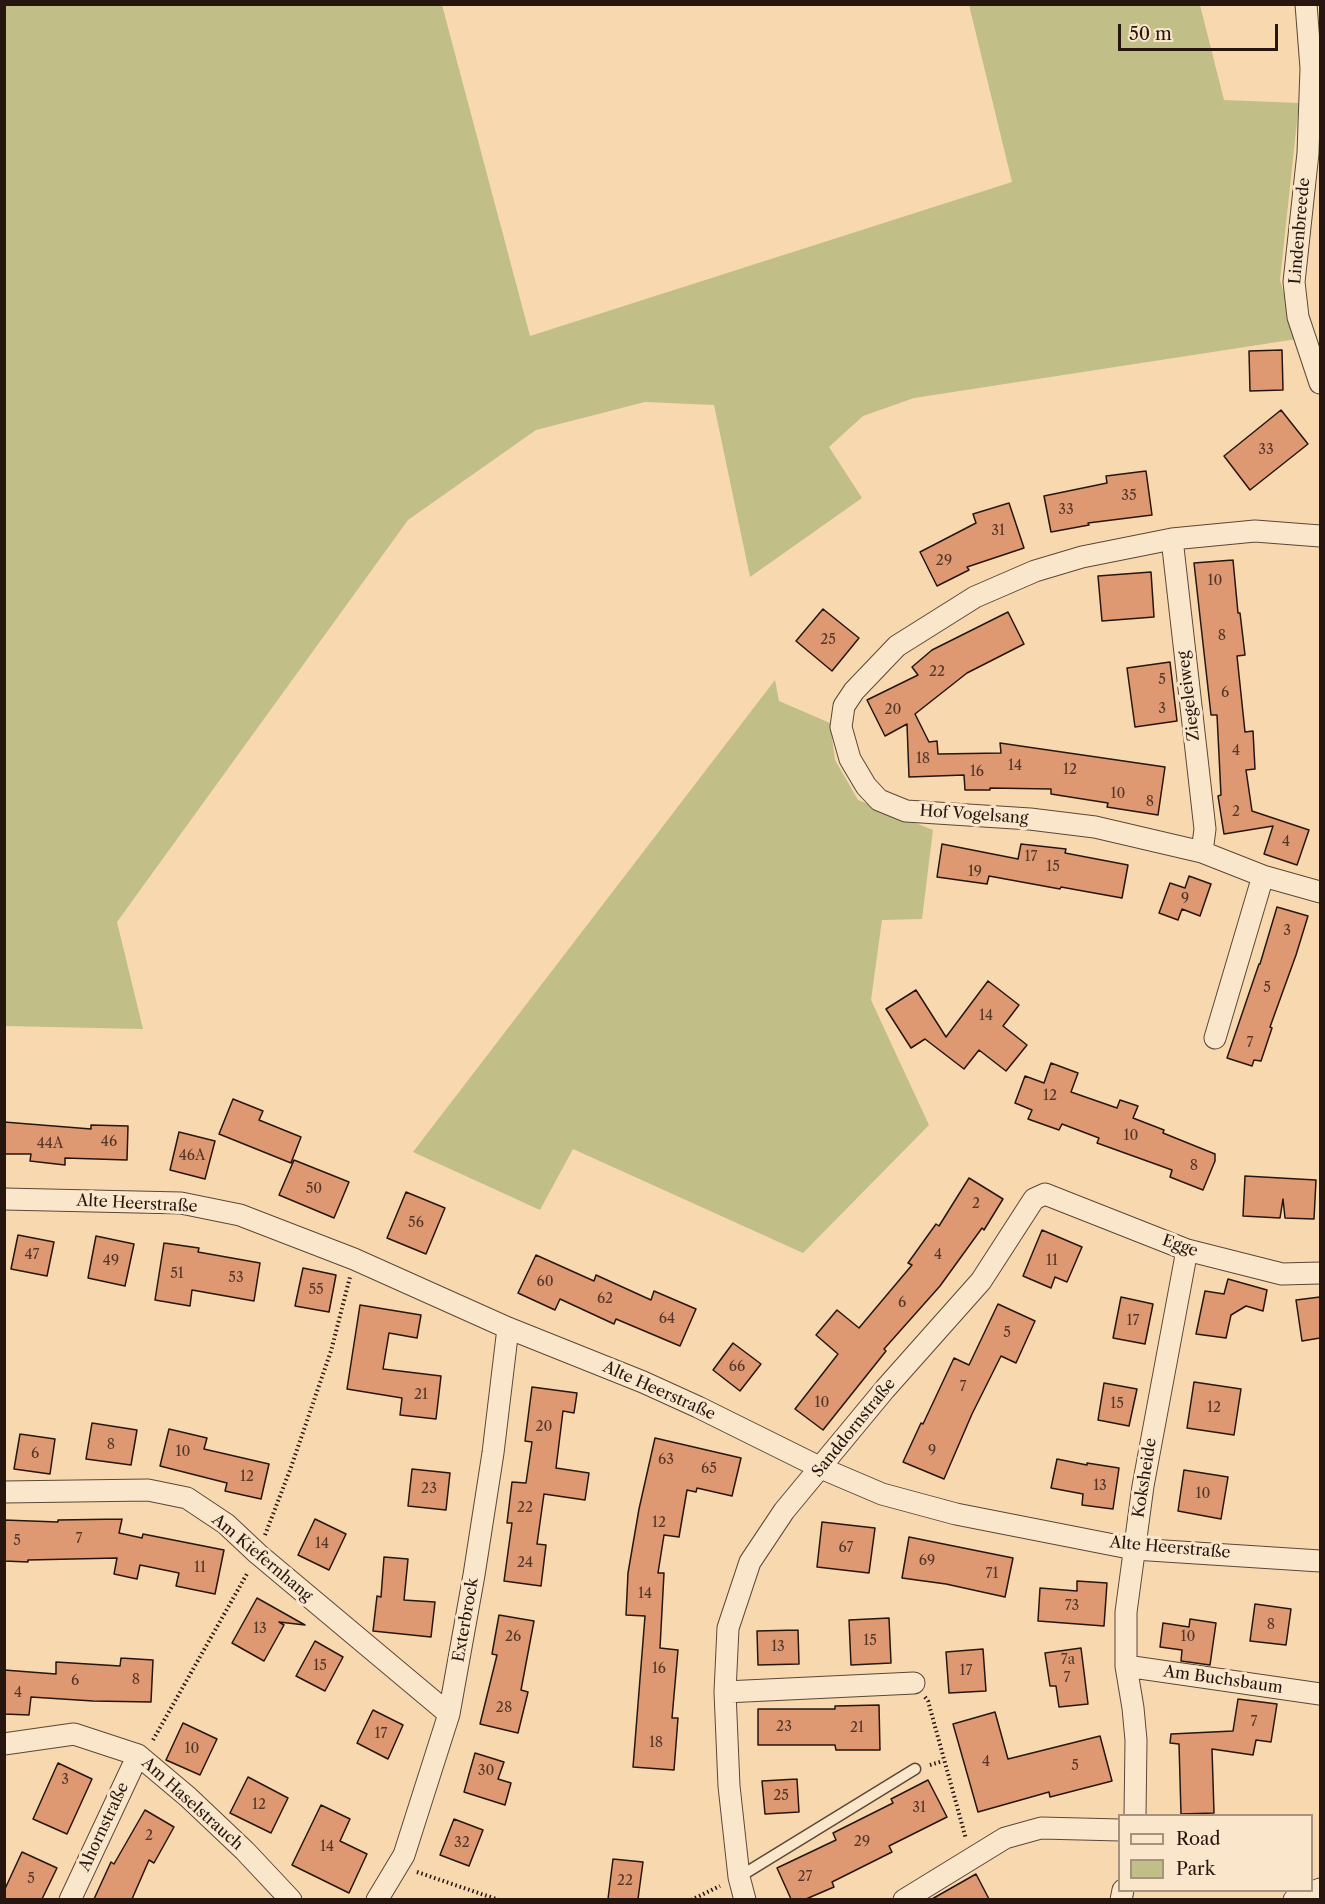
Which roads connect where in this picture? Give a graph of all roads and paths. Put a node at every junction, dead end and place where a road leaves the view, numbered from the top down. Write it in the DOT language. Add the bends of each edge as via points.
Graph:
graph roads {
  1 [pos="1306,4"];
  2 [pos="1320,382"];
  3 [pos="1320,536"];
  4 [pos="1172,539"];
  5 [pos="1202,852"];
  6 [pos="1263,876"];
  7 [pos="1320,892"];
  8 [pos="1215,1038"];
  9 [pos="1045,1194"];
  10 [pos="4,1199"];
  11 [pos="1187,1250"];
  12 [pos="354,1259"];
  13 [pos="1320,1273"];
  14 [pos="508,1328"];
  15 [pos="821,1468"];
  16 [pos="4,1492"];
  17 [pos="1134,1548"];
  18 [pos="258,1554"];
  19 [pos="1320,1561"];
  20 [pos="1126,1666"];
  21 [pos="914,1683"];
  22 [pos="725,1692"];
  23 [pos="1320,1694"];
  24 [pos="449,1714"];
  25 [pos="4,1744"];
  26 [pos="138,1755"];
  27 [pos="915,1769"];
  28 [pos="1135,1814"];
  29 [pos="1118,1830"];
  30 [pos="971,1857"];
  31 [pos="398,1866"];
  32 [pos="739,1877"];
  33 [pos="1312,1892"];
  34 [pos="70,1899"];
  35 [pos="291,1899"];
  36 [pos="377,1899"];
  37 [pos="499,1899"];
  38 [pos="691,1899"];
  39 [pos="745,1899"];
  40 [pos="903,1899"];
  41 [pos="1294,1899"];
  1 -- 2 [label="street, Lindenbreede" via="1311,68 1308,153 1294,282 1298,316"];
  3 -- 4 [label="street, Hof Vogelsang" via="1255,531"];
  4 -- 5 [label="street, Ziegeleiweg" via="1205,830"];
  4 -- 5 [label="street, Hof Vogelsang" via="1082,557 1035,571 975,597 897,646 854,691 844,706 841,727 850,759 866,786 879,800 906,811 1095,827"];
  5 -- 6 [label="street, Hof Vogelsang"];
  6 -- 7 [label="street, Hof Vogelsang"];
  6 -- 8 [label="street"];
  9 -- 11 [label="street, Egge"];
  9 -- 15 [label="street, Sanddornstraße" via="1034,1199 981,1281"];
  10 -- 12 [label="street, Alte Heerstraße" via="180,1203 240,1215"];
  11 -- 13 [label="street, Egge" via="1282,1274"];
  11 -- 17 [label="street, Koksheide"];
  12 -- 14 [label="street, Alte Heerstraße"];
  12 -- 18 [label="path" via="331,1351"];
  14 -- 15 [label="street, Alte Heerstraße" via="698,1407"];
  14 -- 24 [label="street, Exterbrock" via="493,1453"];
  15 -- 17 [label="street, Alte Heerstraße" via="882,1494 956,1514"];
  15 -- 22 [label="street, Sanddornstraße" via="784,1511 750,1562 728,1628"];
  16 -- 18 [label="street, Am Kiefernhang" via="148,1490 187,1498 226,1524"];
  17 -- 19 [label="street, Alte Heerstraße"];
  17 -- 20 [label="street, Koksheide" via="1126,1612"];
  18 -- 24 [label="street, Am Kiefernhang"];
  18 -- 26 [label="path" via="156,1738"];
  20 -- 23 [label="street, Am Buchsbaum"];
  20 -- 28 [label="street, Koksheide" via="1136,1740"];
  21 -- 22 [label="street"];
  21 -- 30 [label="path" via="928,1701"];
  22 -- 32 [label="street, Sanddornstraße" via="729,1786"];
  24 -- 31 [label="street, Exterbrock"];
  25 -- 26 [label="street, Am Haselstrauch" via="74,1734"];
  26 -- 34 [label="street, Ahornstraße"];
  26 -- 35 [label="street, Am Haselstrauch" via="189,1797"];
  27 -- 32 [label="lane"];
  29 -- 30 [label="street" via="1041,1828 1005,1838"];
  30 -- 40 [label="street"];
  31 -- 36 [label="street, Exterbrock"];
  31 -- 37 [label="path"];
  32 -- 38 [label="path"];
  32 -- 39 [label="street, Sanddornstraße"];
  33 -- 41 [label="street"];
}
